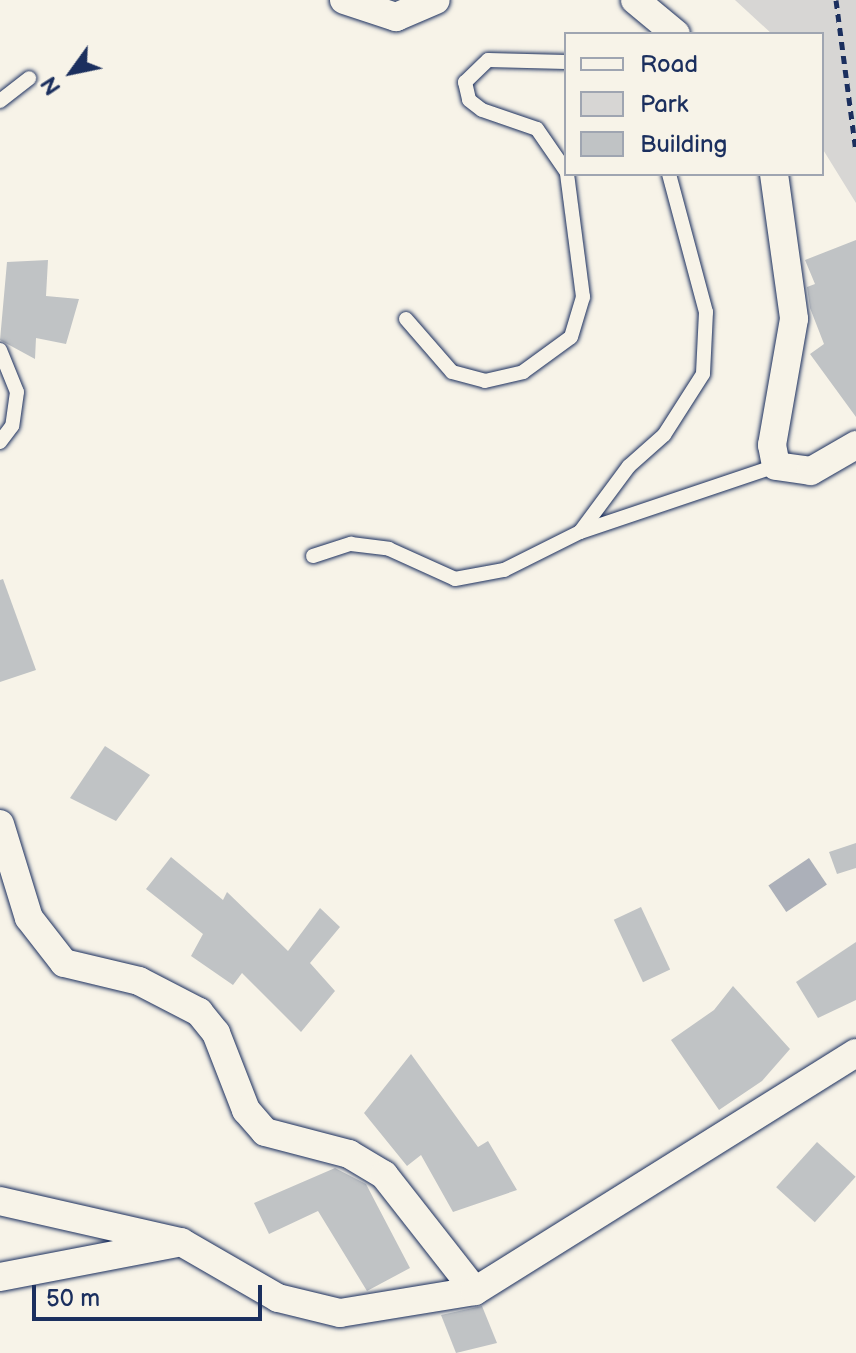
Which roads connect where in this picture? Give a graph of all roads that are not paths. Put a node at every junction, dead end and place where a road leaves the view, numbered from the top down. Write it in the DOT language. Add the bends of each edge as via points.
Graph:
graph roads {
  1 [pos="344,0"];
  2 [pos="436,0"];
  3 [pos="635,0"];
  4 [pos="674,32"];
  5 [pos="564,62"];
  6 [pos="29,78"];
  7 [pos="0,101"];
  8 [pos="564,170"];
  9 [pos="566,176"];
  10 [pos="670,176"];
  11 [pos="774,176"];
  12 [pos="406,319"];
  13 [pos="0,350"];
  14 [pos="0,442"];
  15 [pos="856,445"];
  16 [pos="776,466"];
  17 [pos="580,532"];
  18 [pos="313,556"];
  19 [pos="0,824"];
  20 [pos="856,1053"];
  21 [pos="0,1201"];
  22 [pos="181,1242"];
  23 [pos="0,1277"];
  24 [pos="475,1291"];
  1 -- 2 [label="street" via="396,17"];
  3 -- 4 [label="street"];
  5 -- 8 [label="lane" via="488,60 465,82 469,100 482,110 537,129"];
  6 -- 7 [label="lane"];
  9 -- 12 [label="lane" via="583,297 571,337 523,372 485,381 452,372"];
  10 -- 17 [label="lane" via="706,312 703,374 664,435 629,466"];
  11 -- 16 [label="street" via="794,319 772,445"];
  13 -- 14 [label="lane" via="17,392 12,426"];
  15 -- 16 [label="street" via="811,471"];
  16 -- 17 [label="lane"];
  17 -- 18 [label="lane" via="504,570 455,579 389,549 351,544"];
  19 -- 24 [label="street" via="29,918 64,963 139,981 199,1012 216,1033 234,1088 265,1132 349,1154 384,1175"];
  20 -- 24 [label="street"];
  21 -- 22 [label="street"];
  22 -- 23 [label="street"];
  22 -- 24 [label="street" via="278,1298 340,1313"];
}
